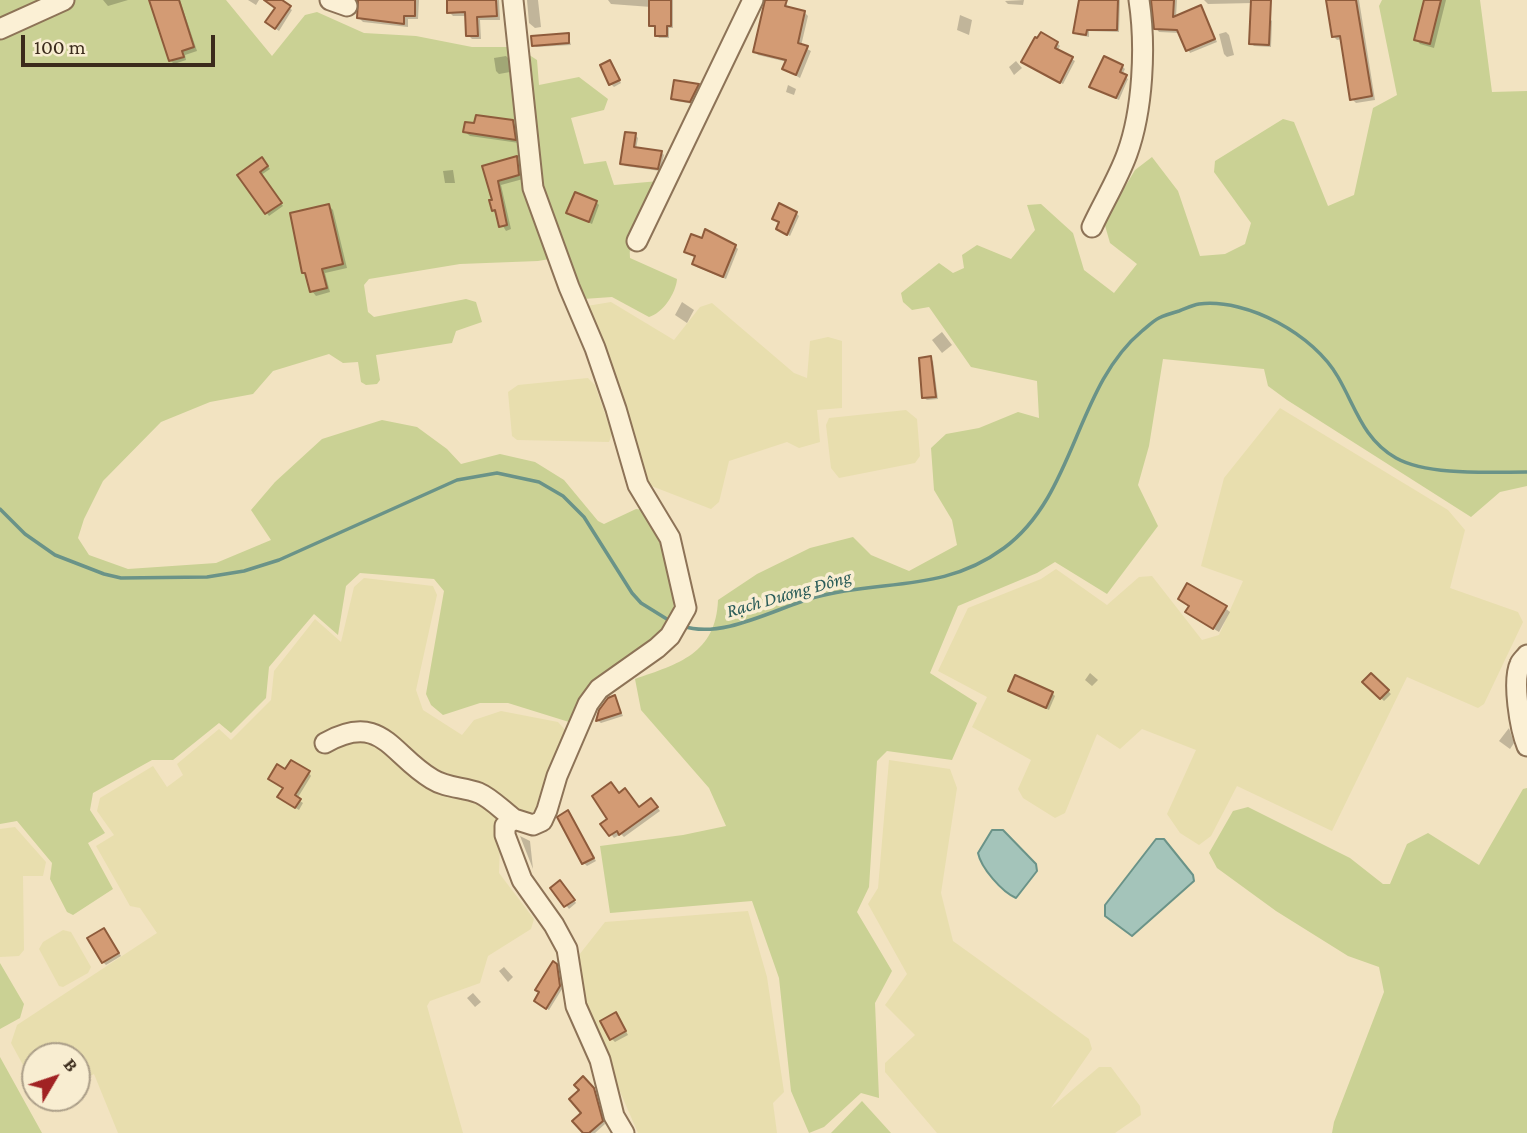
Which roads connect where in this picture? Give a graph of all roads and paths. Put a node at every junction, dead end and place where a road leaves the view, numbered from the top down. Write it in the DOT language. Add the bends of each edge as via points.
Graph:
graph roads {
  1 [pos="64,0"];
  2 [pos="513,0"];
  3 [pos="753,0"];
  4 [pos="1139,0"];
  5 [pos="0,29"];
  6 [pos="1092,227"];
  7 [pos="637,241"];
  8 [pos="1527,656"];
  9 [pos="325,743"];
  10 [pos="1527,746"];
  11 [pos="514,818"];
  12 [pos="624,1133"];
  1 -- 5 [label="street"];
  2 -- 11 [label="street" via="533,188 595,348 638,485 670,538 686,608 670,636 599,689 588,704 541,821 533,825"];
  3 -- 7 [label="street"];
  4 -- 6 [label="street" via="1142,51 1135,129"];
  8 -- 10 [label="street" via="1520,664 1518,682 1519,715"];
  9 -- 11 [label="street" via="343,733 369,733 395,747 433,780 480,793"];
  11 -- 12 [label="street" via="505,835 522,880 566,949 576,1006"];
}
